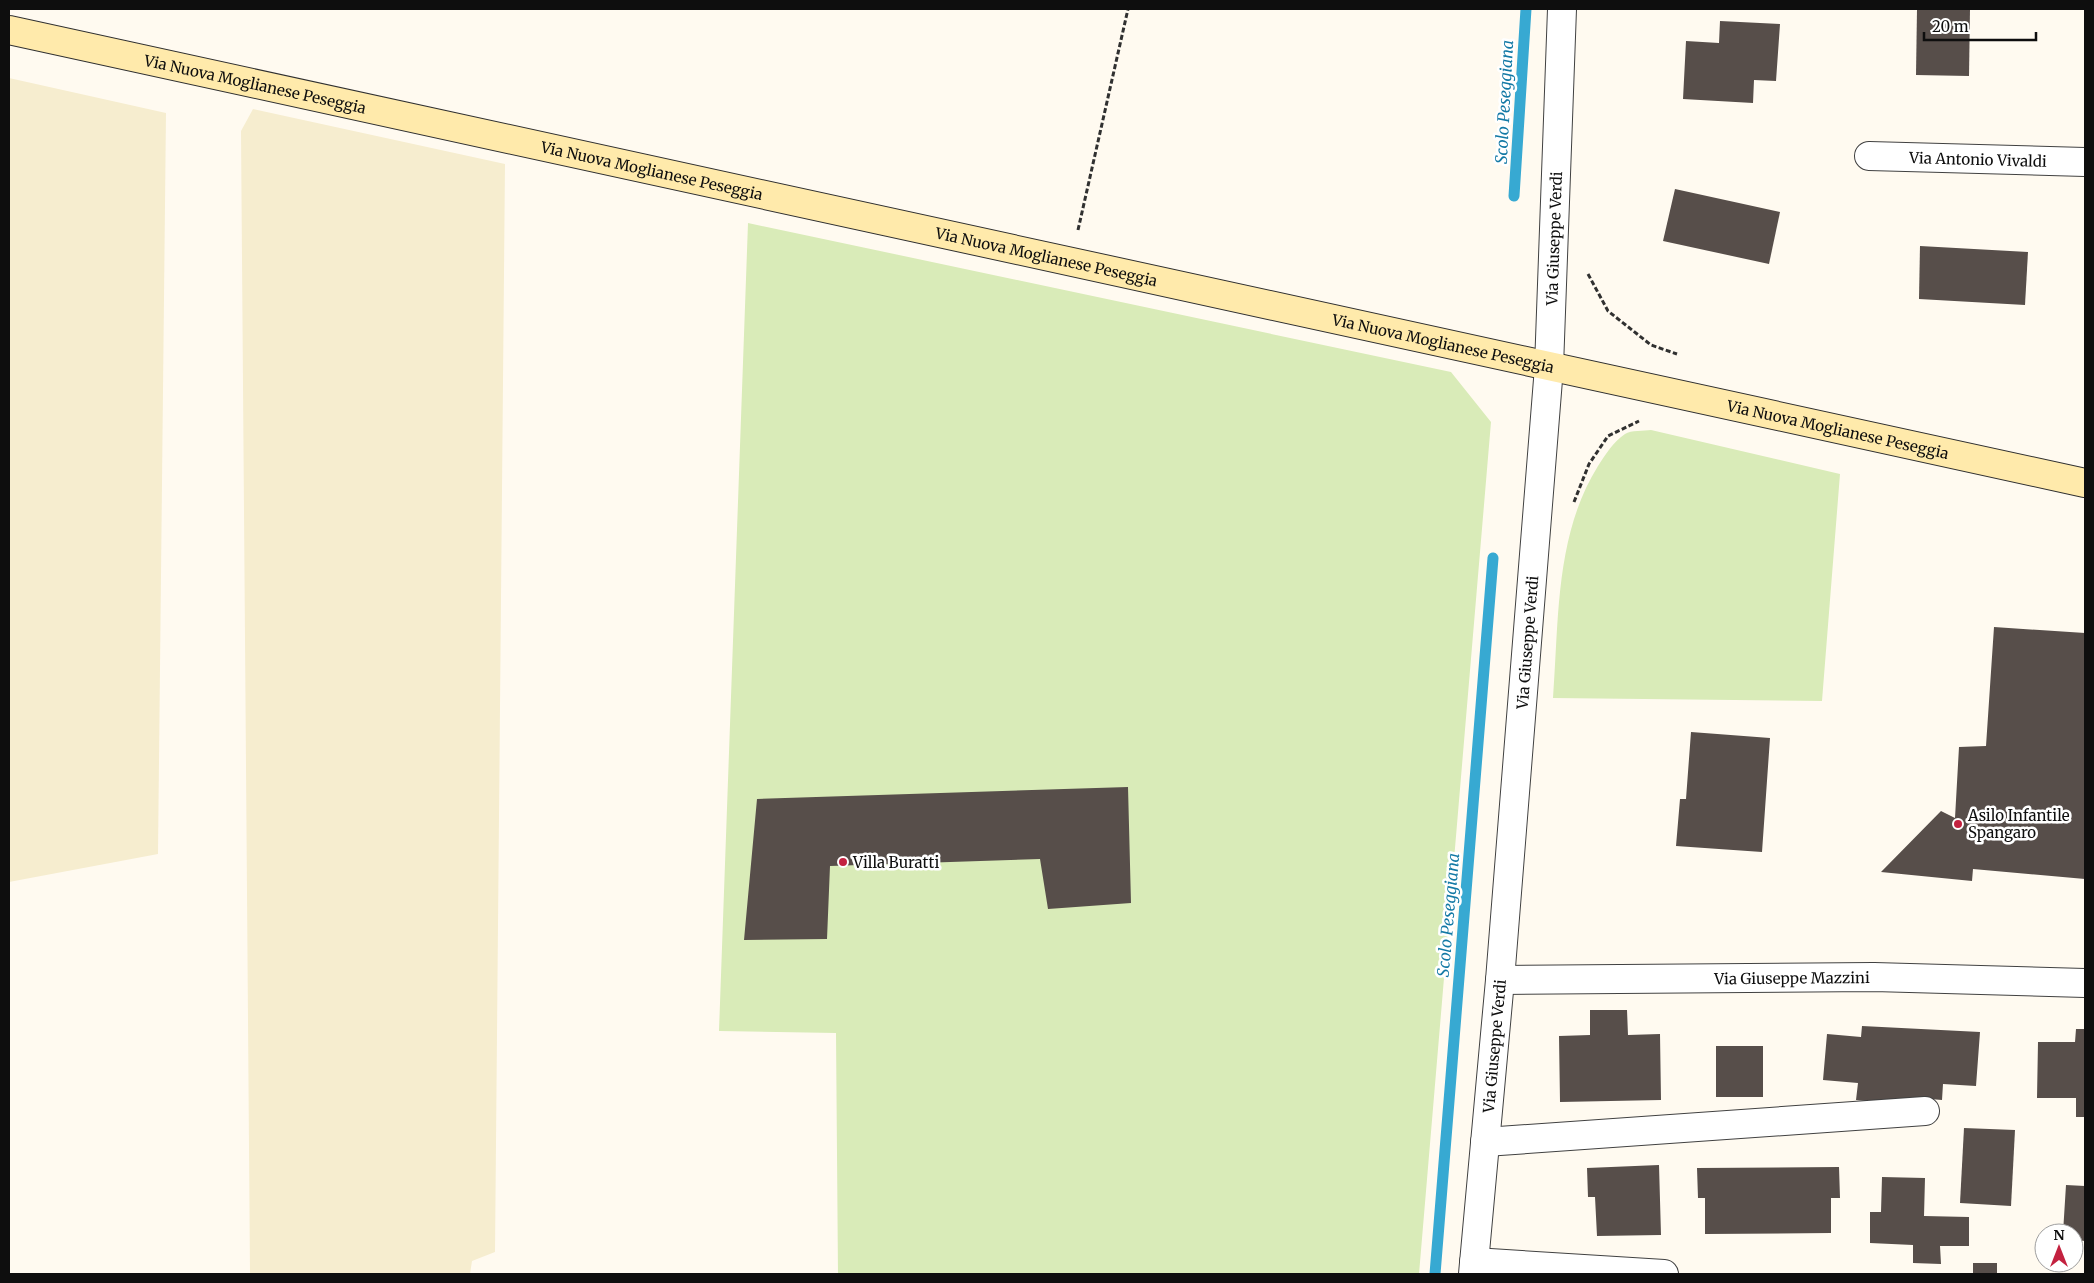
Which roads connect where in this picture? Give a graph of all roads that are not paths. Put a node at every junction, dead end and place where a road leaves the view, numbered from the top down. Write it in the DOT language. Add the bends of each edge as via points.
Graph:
graph roads {
  1 [pos="1562,9"];
  2 [pos="9,30"];
  3 [pos="1869,156"];
  4 [pos="2085,162"];
  5 [pos="1549,367"];
  6 [pos="2085,484"];
  7 [pos="1500,980"];
  8 [pos="2085,983"];
  9 [pos="1925,1111"];
  10 [pos="1485,1142"];
  11 [pos="1473,1268"];
  12 [pos="1664,1274"];
  1 -- 5 [label="street, Via Giuseppe Verdi"];
  2 -- 5 [label="main road, Via Nuova Moglianese Peseggia"];
  3 -- 4 [label="street, Via Antonio Vivaldi"];
  5 -- 6 [label="main road, Via Nuova Moglianese Peseggia"];
  5 -- 7 [label="street, Via Giuseppe Verdi"];
  7 -- 8 [label="street, Via Giuseppe Mazzini" via="1874,977"];
  7 -- 10 [label="street, Via Giuseppe Verdi"];
  9 -- 10 [label="street"];
  10 -- 11 [label="street, Via Giuseppe Verdi"];
  11 -- 12 [label="street"];
}
